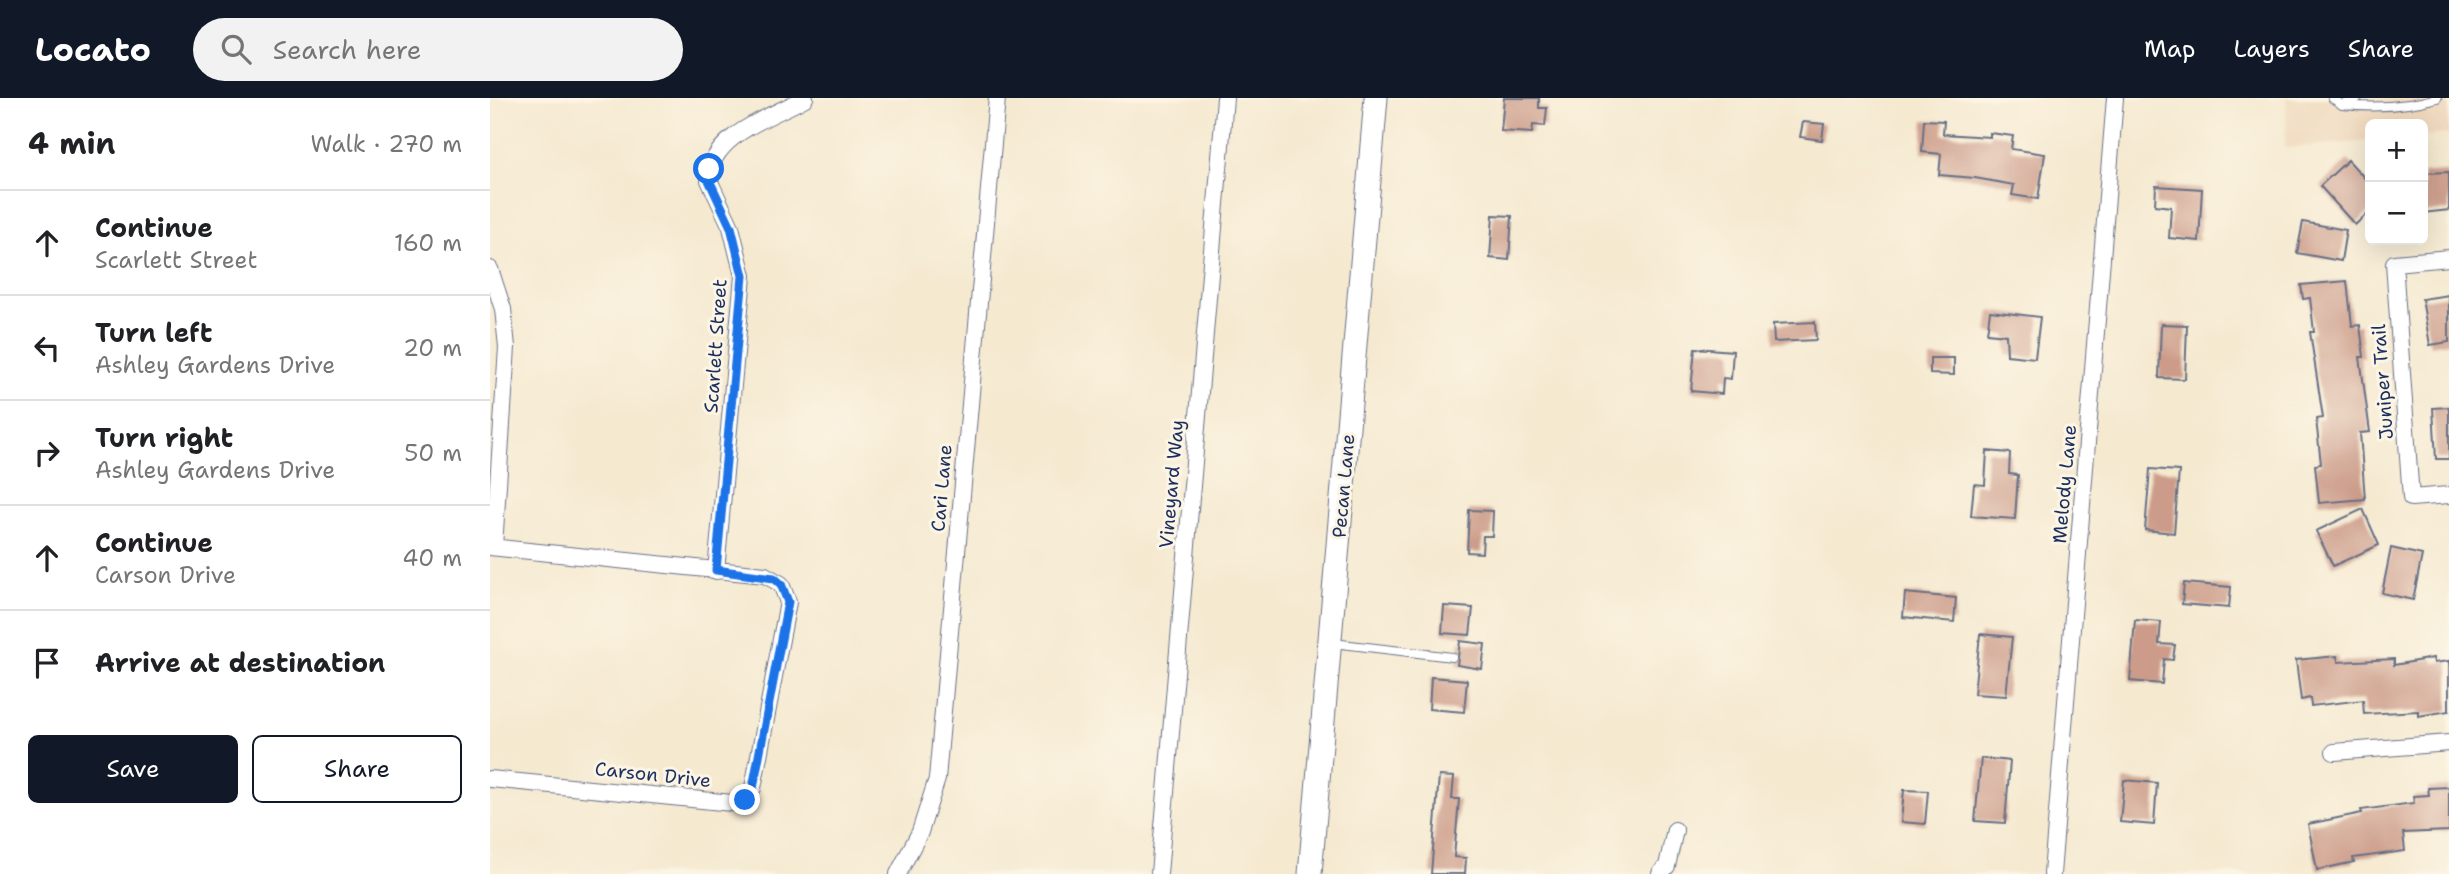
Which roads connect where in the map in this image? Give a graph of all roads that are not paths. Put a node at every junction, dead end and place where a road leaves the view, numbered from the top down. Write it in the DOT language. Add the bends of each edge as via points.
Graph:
graph roads {
  1 [pos="806,98"];
  2 [pos="997,98"];
  3 [pos="1225,98"];
  4 [pos="1376,98"];
  5 [pos="2115,98"];
  6 [pos="2332,98"];
  7 [pos="2358,98"];
  8 [pos="2437,98"];
  9 [pos="2342,104"];
  10 [pos="2449,258"];
  11 [pos="490,268"];
  12 [pos="2449,495"];
  13 [pos="492,547"];
  14 [pos="716,570"];
  15 [pos="1330,642"];
  16 [pos="1452,657"];
  17 [pos="2449,743"];
  18 [pos="2334,752"];
  19 [pos="490,779"];
  20 [pos="1675,830"];
  21 [pos="898,874"];
  22 [pos="1158,874"];
  23 [pos="1310,874"];
  24 [pos="1660,874"];
  25 [pos="2052,874"];
  1 -- 14 [label="street, Scarlett Street" via="727,141 709,169 709,180 740,252 743,276"];
  2 -- 21 [label="street, Cari Lane" via="937,779 924,823"];
  3 -- 22 [label="street, Vineyard Way"];
  4 -- 15 [label="street, Pecan Lane"];
  5 -- 25 [label="street, Melody Lane"];
  6 -- 9 [label="lane"];
  7 -- 9 [label="lane"];
  8 -- 9 [label="lane" via="2380,106"];
  10 -- 12 [label="street, Juniper Trail" via="2394,263 2411,498"];
  11 -- 13 [label="street" via="503,309 507,347"];
  13 -- 14 [label="street"];
  14 -- 19 [label="street, Carson Drive" via="765,575 781,584 788,602 753,788 745,800"];
  15 -- 16 [label="lane"];
  15 -- 23 [label="street, Pecan Lane"];
  17 -- 18 [label="street"];
  20 -- 24 [label="street" via="1667,866"];
}
